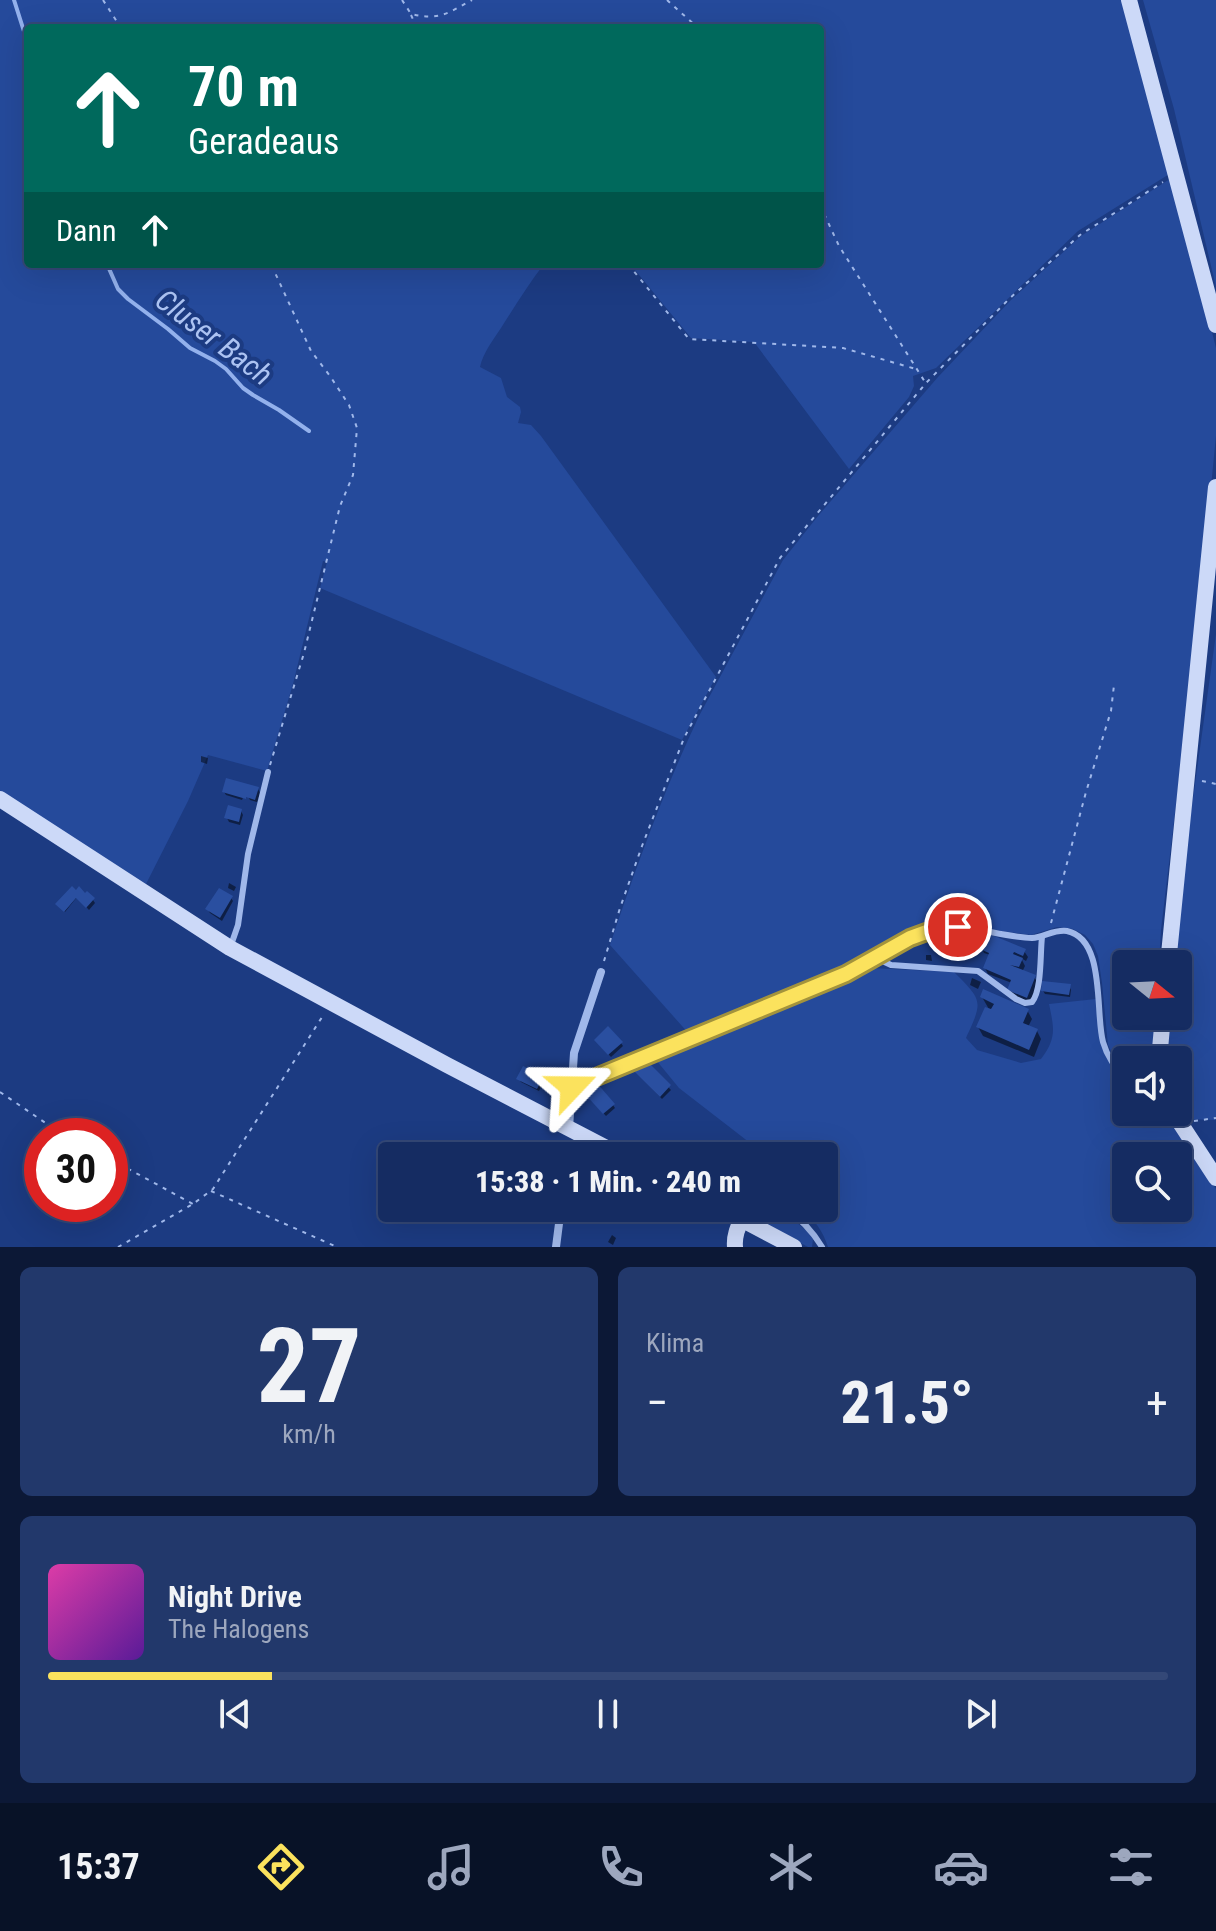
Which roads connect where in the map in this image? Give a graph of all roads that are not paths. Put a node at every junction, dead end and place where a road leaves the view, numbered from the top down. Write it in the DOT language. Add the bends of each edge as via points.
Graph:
graph roads {
  1 [pos="1129,0"];
  2 [pos="1216,325"];
  3 [pos="1216,487"];
  4 [pos="268,772"];
  5 [pos="0,799"];
  6 [pos="1045,936"];
  7 [pos="230,948"];
  8 [pos="1169,950"];
  9 [pos="876,958"];
  10 [pos="601,972"];
  11 [pos="692,1037"];
  12 [pos="1112,1060"];
  13 [pos="572,1087"];
  14 [pos="1182,1126"];
  15 [pos="575,1131"];
  16 [pos="574,1142"];
  17 [pos="596,1142"];
  18 [pos="1216,1178"];
  19 [pos="559,1222"];
  20 [pos="735,1222"];
  21 [pos="749,1222"];
  22 [pos="804,1222"];
  23 [pos="556,1247"];
  24 [pos="735,1247"];
  25 [pos="794,1247"];
  26 [pos="822,1247"];
  1 -- 2 [label="main road"];
  3 -- 8 [label="main road"];
  4 -- 7 [label="lane"];
  5 -- 7 [label="main road"];
  6 -- 9 [label="lane" via="940,927"];
  6 -- 9 [label="lane" via="1037,997 1025,1003 978,971 891,965"];
  6 -- 12 [label="lane" via="1065,931 1088,945 1105,1047"];
  7 -- 15 [label="main road"];
  9 -- 11 [label="lane"];
  10 -- 13 [label="street" via="574,1053"];
  11 -- 13 [label="street"];
  13 -- 15 [label="street"];
  14 -- 18 [label="main road"];
  15 -- 16 [label="street"];
  15 -- 17 [label="main road"];
  19 -- 23 [label="street"];
  20 -- 24 [label="main road"];
  21 -- 25 [label="main road"];
  22 -- 26 [label="lane"];
}
